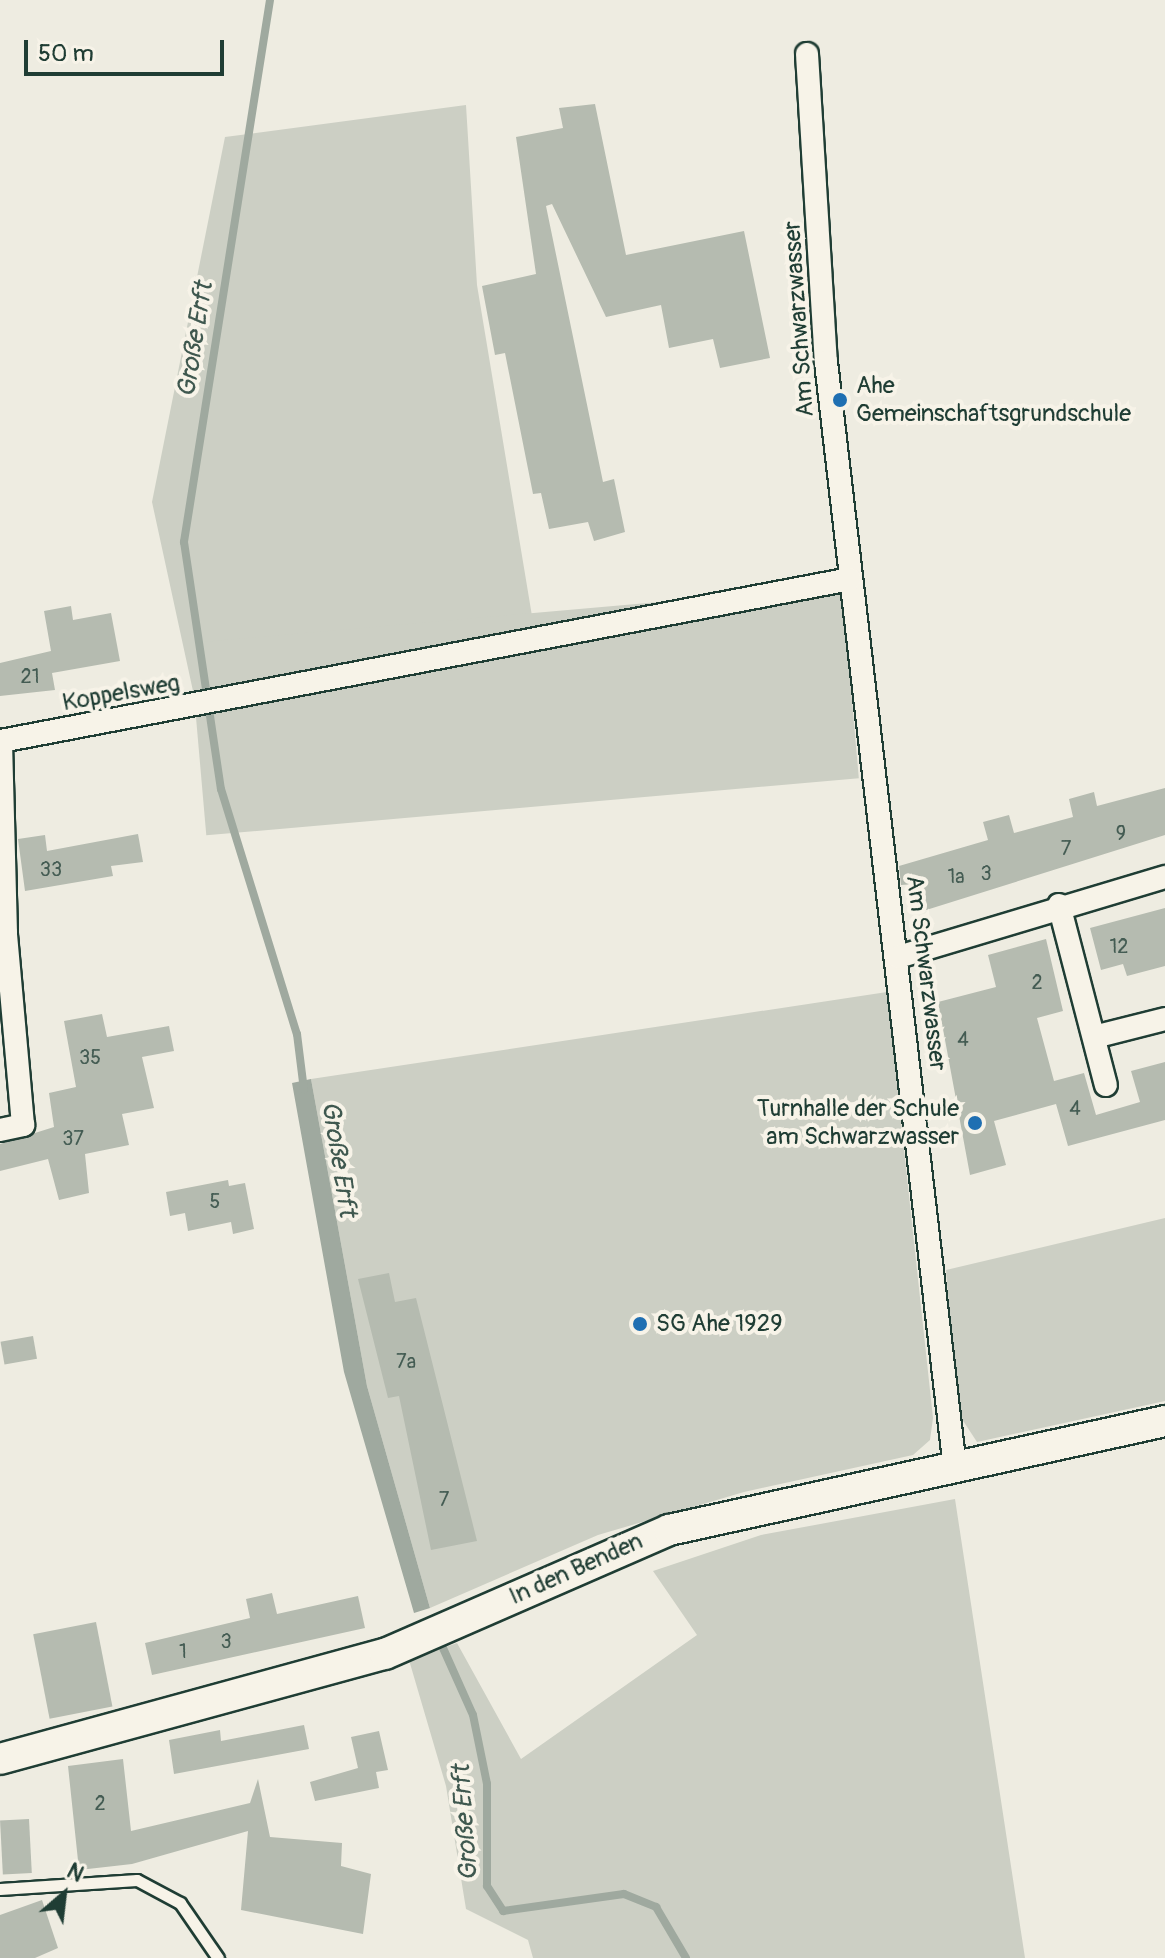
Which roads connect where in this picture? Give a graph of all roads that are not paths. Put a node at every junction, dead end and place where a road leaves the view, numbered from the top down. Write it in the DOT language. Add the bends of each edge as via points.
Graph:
graph roads {
  1 [pos="807,54"];
  2 [pos="850,579"];
  3 [pos="0,741"];
  4 [pos="1165,877"];
  5 [pos="1059,905"];
  6 [pos="898,957"];
  7 [pos="1165,1019"];
  8 [pos="1094,1037"];
  9 [pos="1106,1085"];
  10 [pos="0,1130"];
  11 [pos="1165,1421"];
  12 [pos="955,1469"];
  13 [pos="0,1759"];
  14 [pos="0,1889"];
  15 [pos="218,1958"];
  1 -- 2 [label="street, Am Schwarzwasser" via="826,362"];
  2 -- 3 [label="street, Koppelsweg"];
  2 -- 6 [label="street, Am Schwarzwasser"];
  3 -- 10 [label="street, Koppelsweg" via="6,933 23,1125"];
  4 -- 5 [label="street"];
  5 -- 6 [label="street"];
  5 -- 8 [label="street"];
  6 -- 12 [label="street, Am Schwarzwasser"];
  7 -- 8 [label="street"];
  8 -- 9 [label="street"];
  11 -- 12 [label="street, In den Benden"];
  12 -- 13 [label="street, In den Benden" via="669,1530 333,1671"];
  14 -- 15 [label="lane" via="137,1880 180,1903"];
}
